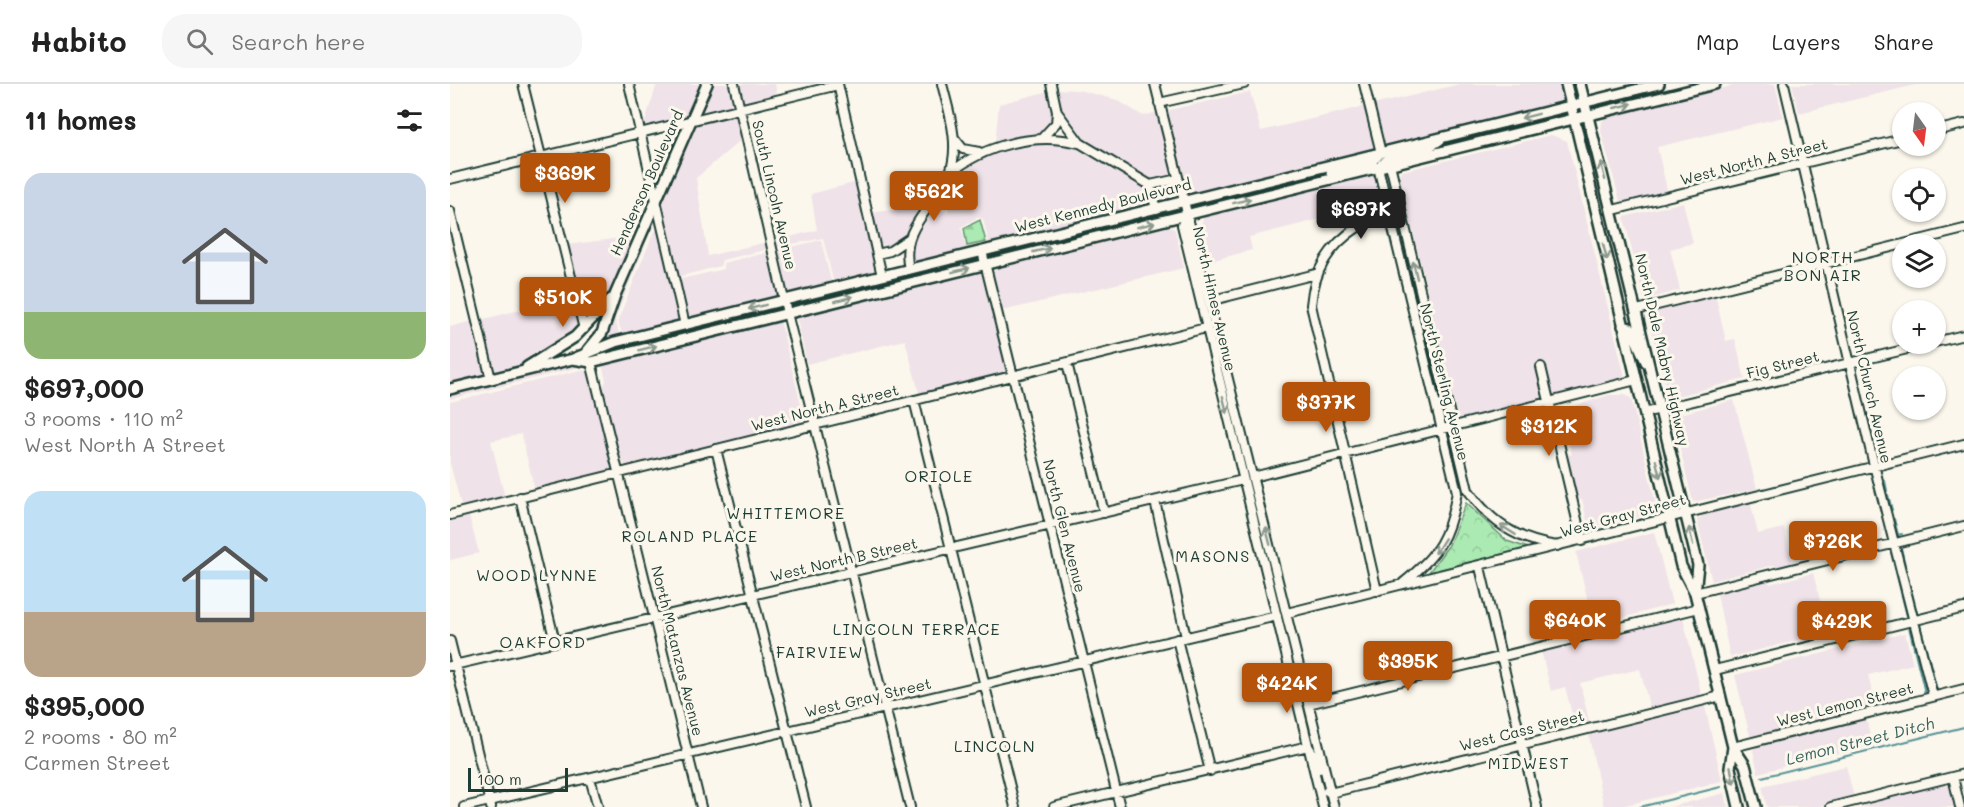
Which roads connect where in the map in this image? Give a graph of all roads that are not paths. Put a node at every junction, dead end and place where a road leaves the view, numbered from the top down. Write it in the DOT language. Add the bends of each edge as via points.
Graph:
graph roads {
  1 [pos="524,84"];
  2 [pos="629,84"];
  3 [pos="707,84"];
  4 [pos="734,84"];
  5 [pos="838,84"];
  6 [pos="942,84"];
  7 [pos="1051,84"];
  8 [pos="1155,84"];
  9 [pos="1244,84"];
  10 [pos="1364,84"];
  11 [pos="1566,84"];
  12 [pos="1580,84"];
  13 [pos="1659,84"];
  14 [pos="1714,84"];
  15 [pos="1784,84"];
  16 [pos="1585,102"];
  17 [pos="1159,103"];
  18 [pos="1571,105"];
  19 [pos="740,108"];
  20 [pos="1057,112"];
  21 [pos="1588,115"];
  22 [pos="1574,118"];
  23 [pos="691,120"];
  24 [pos="1964,124"];
  25 [pos="1946,128"];
  26 [pos="640,133"];
  27 [pos="1043,137"];
  28 [pos="1444,137"];
  29 [pos="954,138"];
  30 [pos="1892,142"];
  31 [pos="1080,143"];
  32 [pos="980,152"];
  33 [pos="1381,153"];
  34 [pos="541,157"];
  35 [pos="1390,164"];
  36 [pos="1802,164"];
  37 [pos="1378,167"];
  38 [pos="949,174"];
  39 [pos="450,179"];
  40 [pos="1178,179"];
  41 [pos="1319,182"];
  42 [pos="1150,185"];
  43 [pos="656,200"];
  44 [pos="1183,202"];
  45 [pos="1400,204"];
  46 [pos="1156,209"];
  47 [pos="1613,210"];
  48 [pos="450,211"];
  49 [pos="1389,212"];
  50 [pos="1186,215"];
  51 [pos="1964,229"];
  52 [pos="908,239"];
  53 [pos="982,251"];
  54 [pos="877,254"];
  55 [pos="1826,263"];
  56 [pos="986,264"];
  57 [pos="909,269"];
  58 [pos="1316,274"];
  59 [pos="882,276"];
  60 [pos="615,295"];
  61 [pos="784,300"];
  62 [pos="1209,302"];
  63 [pos="1637,310"];
  64 [pos="787,313"];
  65 [pos="686,325"];
  66 [pos="1623,326"];
  67 [pos="1206,328"];
  68 [pos="584,329"];
  69 [pos="1430,334"];
  70 [pos="1964,334"];
  71 [pos="1420,336"];
  72 [pos="1946,339"];
  73 [pos="1892,353"];
  74 [pos="1436,357"];
  75 [pos="573,359"];
  76 [pos="1424,361"];
  77 [pos="591,362"];
  78 [pos="1067,363"];
  79 [pos="1849,363"];
  80 [pos="1541,367"];
  81 [pos="1651,369"];
  82 [pos="520,372"];
  83 [pos="1013,375"];
  84 [pos="491,379"];
  85 [pos="1636,380"];
  86 [pos="450,390"];
  87 [pos="914,400"];
  88 [pos="1549,403"];
  89 [pos="1660,409"];
  90 [pos="1644,413"];
  91 [pos="815,425"];
  92 [pos="1452,428"];
  93 [pos="1442,430"];
  94 [pos="1964,444"];
  95 [pos="716,449"];
  96 [pos="1344,454"];
  97 [pos="1874,466"];
  98 [pos="619,473"];
  99 [pos="1253,477"];
  100 [pos="1243,480"];
  101 [pos="1468,490"];
  102 [pos="1457,492"];
  103 [pos="520,497"];
  104 [pos="1155,501"];
  105 [pos="1104,513"];
  106 [pos="450,514"];
  107 [pos="1686,514"];
  108 [pos="1669,518"];
  109 [pos="1050,526"];
  110 [pos="1964,526"];
  111 [pos="1581,541"];
  112 [pos="1894,544"];
  113 [pos="1562,546"];
  114 [pos="951,549"];
  115 [pos="1263,558"];
  116 [pos="1480,567"];
  117 [pos="851,572"];
  118 [pos="1400,586"];
  119 [pos="1377,591"];
  120 [pos="1695,593"];
  121 [pos="753,595"];
  122 [pos="1699,608"];
  123 [pos="1964,608"];
  124 [pos="1287,613"];
  125 [pos="1277,616"];
  126 [pos="655,619"];
  127 [pos="1913,621"];
  128 [pos="1182,638"];
  129 [pos="450,641"];
  130 [pos="555,642"];
  131 [pos="1502,656"];
  132 [pos="1084,661"];
  133 [pos="453,665"];
  134 [pos="1715,670"];
  135 [pos="1303,681"];
  136 [pos="985,684"];
  137 [pos="1964,688"];
  138 [pos="1721,696"];
  139 [pos="1933,696"];
  140 [pos="1308,704"];
  141 [pos="885,709"];
  142 [pos="787,731"];
  143 [pos="1522,745"];
  144 [pos="1308,746"];
  145 [pos="1733,747"];
  146 [pos="688,754"];
  147 [pos="1210,771"];
  148 [pos="1964,774"];
  149 [pos="1953,777"];
  150 [pos="590,778"];
  151 [pos="1116,793"];
  152 [pos="1330,793"];
  153 [pos="490,804"];
  154 [pos="464,807"];
  155 [pos="598,807"];
  156 [pos="701,807"];
  157 [pos="806,807"];
  158 [pos="910,807"];
  159 [pos="1015,807"];
  160 [pos="1054,807"];
  161 [pos="1120,807"];
  162 [pos="1323,807"];
  163 [pos="1334,807"];
  164 [pos="1537,807"];
  165 [pos="1739,807"];
  166 [pos="1756,807"];
  167 [pos="1831,807"];
  168 [pos="1960,807"];
  1 -- 34 [label="street"];
  2 -- 26 [label="street"];
  3 -- 23 [label="main road, Henderson Boulevard"];
  4 -- 19 [label="street, South Lincoln Avenue"];
  5 -- 19 [label="street"];
  5 -- 54 [label="street"];
  6 -- 29 [label="street"];
  7 -- 20 [label="street"];
  8 -- 17 [label="street"];
  9 -- 17 [label="street"];
  10 -- 33 [label="street"];
  11 -- 18 [label="main road, North Dale Mabry Highway"];
  12 -- 16 [label="main road, North Dale Mabry Highway"];
  13 -- 16 [label="main road, West Kennedy Boulevard"];
  21 -- 14 [label="main road, West Kennedy Boulevard, one-way"];
  15 -- 36 [label="street, North Church Avenue"];
  16 -- 18 [label="main road, West Kennedy Boulevard"];
  16 -- 21 [label="main road, North Dale Mabry Highway"];
  17 -- 40 [label="street"];
  18 -- 22 [label="main road, North Dale Mabry Highway"];
  18 -- 28 [label="main road, West Kennedy Boulevard, one-way"];
  19 -- 23 [label="street"];
  19 -- 61 [label="street, South Lincoln Avenue"];
  20 -- 27 [label="street" via="1056,123"];
  20 -- 31 [label="street"];
  21 -- 22 [label="main road, West Kennedy Boulevard"];
  47 -- 21 [label="main road, North Dale Mabry Highway, one-way"];
  22 -- 35 [label="main road, West Kennedy Boulevard"];
  22 -- 66 [label="main road, North Dale Mabry Highway, one-way"];
  23 -- 26 [label="street"];
  23 -- 43 [label="main road, Henderson Boulevard"];
  24 -- 25 [label="street"];
  26 -- 34 [label="street"];
  26 -- 43 [label="street"];
  27 -- 31 [label="street"];
  27 -- 32 [label="street"];
  28 -- 33 [label="main road, West Kennedy Boulevard"];
  28 -- 37 [label="main road" via="1434,146 1394,156"];
  29 -- 32 [label="street" via="963,149"];
  29 -- 38 [label="street"];
  30 -- 36 [label="street, West North A Street"];
  31 -- 42 [label="street"];
  32 -- 38 [label="street"];
  33 -- 41 [label="main road" via="1371,162 1330,173"];
  33 -- 44 [label="main road, West Kennedy Boulevard"];
  34 -- 39 [label="street"];
  34 -- 68 [label="street"];
  35 -- 37 [label="main road, West Kennedy Boulevard"];
  35 -- 45 [label="street, North Sterling Avenue"];
  36 -- 47 [label="street, West North A Street"];
  36 -- 55 [label="street, North Church Avenue"];
  37 -- 41 [label="main road, West Kennedy Boulevard"];
  37 -- 49 [label="street, North Sterling Avenue"];
  38 -- 52 [label="street"];
  40 -- 42 [label="street"];
  40 -- 44 [label="street"];
  50 -- 41 [label="main road, West Kennedy Boulevard, one-way"];
  42 -- 46 [label="street"];
  43 -- 60 [label="main road, Henderson Boulevard"];
  43 -- 65 [label="street"];
  44 -- 46 [label="main road, West Kennedy Boulevard"];
  44 -- 50 [label="street"];
  45 -- 49 [label="street"];
  69 -- 45 [label="street, North Sterling Avenue, one-way"];
  46 -- 53 [label="main road, West Kennedy Boulevard"];
  47 -- 63 [label="main road, North Dale Mabry Highway"];
  48 -- 84 [label="street"];
  49 -- 58 [label="street" via="1359,226 1342,240"];
  49 -- 71 [label="street, North Sterling Avenue"];
  56 -- 50 [label="main road, West Kennedy Boulevard, one-way"];
  50 -- 62 [label="street, North Himes Avenue"];
  50 -- 67 [label="street, North Himes Avenue" via="1182,225"];
  51 -- 55 [label="street"];
  52 -- 54 [label="street"];
  52 -- 57 [label="street"];
  53 -- 56 [label="street, North Glen Avenue"];
  53 -- 57 [label="main road, West Kennedy Boulevard"];
  54 -- 59 [label="street"];
  55 -- 63 [label="street"];
  55 -- 79 [label="street, North Church Avenue"];
  64 -- 56 [label="main road, West Kennedy Boulevard, one-way"];
  56 -- 83 [label="street, North Glen Avenue"];
  57 -- 59 [label="main road, West Kennedy Boulevard"];
  58 -- 62 [label="street"];
  58 -- 96 [label="street" via="1312,318"];
  59 -- 61 [label="main road, West Kennedy Boulevard"];
  60 -- 68 [label="main road, Henderson Boulevard"];
  60 -- 75 [label="main road, Henderson Boulevard" via="600,338"];
  61 -- 64 [label="street, South Lincoln Avenue"];
  61 -- 65 [label="main road, West Kennedy Boulevard, one-way"];
  62 -- 99 [label="street, North Himes Avenue"];
  63 -- 81 [label="main road, North Dale Mabry Highway"];
  77 -- 64 [label="main road, West Kennedy Boulevard, one-way"];
  64 -- 91 [label="street, South Lincoln Avenue"];
  65 -- 75 [label="main road, West Kennedy Boulevard" via="615,342"];
  66 -- 81 [label="main road" via="1631,328"];
  66 -- 85 [label="main road, North Dale Mabry Highway"];
  67 -- 78 [label="street, West North A Street"];
  67 -- 100 [label="street, North Himes Avenue, one-way"];
  68 -- 82 [label="main road, Henderson Boulevard"];
  69 -- 71 [label="street"];
  69 -- 74 [label="street, North Sterling Avenue"];
  70 -- 72 [label="street"];
  71 -- 76 [label="street, North Sterling Avenue"];
  73 -- 79 [label="street, Fig Street"];
  74 -- 76 [label="street"];
  74 -- 92 [label="street, North Sterling Avenue"];
  75 -- 77 [label="main road"];
  75 -- 82 [label="main road, West Kennedy Boulevard"];
  76 -- 93 [label="street, North Sterling Avenue"];
  77 -- 98 [label="street, North Matanzas Avenue"];
  78 -- 83 [label="street, West North A Street"];
  78 -- 105 [label="street"];
  79 -- 89 [label="street, Fig Street"];
  79 -- 97 [label="street, North Church Avenue"];
  80 -- 88 [label="street"];
  81 -- 89 [label="main road, North Dale Mabry Highway"];
  82 -- 84 [label="main road, West Kennedy Boulevard"];
  83 -- 87 [label="street, West North A Street"];
  83 -- 109 [label="street, North Glen Avenue"];
  84 -- 86 [label="main road, West Kennedy Boulevard"];
  85 -- 88 [label="street"];
  85 -- 90 [label="main road, North Dale Mabry Highway"];
  87 -- 91 [label="street, West North A Street"];
  87 -- 114 [label="street"];
  88 -- 92 [label="street"];
  88 -- 111 [label="street"];
  89 -- 90 [label="street, Fig Street"];
  89 -- 107 [label="main road, North Dale Mabry Highway"];
  90 -- 108 [label="main road, North Dale Mabry Highway, one-way"];
  91 -- 95 [label="street, West North A Street"];
  91 -- 117 [label="street, South Lincoln Avenue"];
  92 -- 93 [label="street"];
  92 -- 101 [label="street, North Sterling Avenue"];
  93 -- 96 [label="street"];
  93 -- 102 [label="street, North Sterling Avenue"];
  94 -- 97 [label="street, West Gray Street"];
  95 -- 98 [label="street, West North A Street"];
  95 -- 121 [label="street"];
  96 -- 99 [label="street"];
  96 -- 119 [label="street"];
  97 -- 107 [label="street, West Gray Street"];
  97 -- 112 [label="street, North Church Avenue"];
  98 -- 103 [label="street, West North A Street"];
  98 -- 126 [label="street, North Matanzas Avenue"];
  124 -- 99 [label="street, North Himes Avenue, one-way"];
  100 -- 104 [label="street, West North B Street"];
  100 -- 115 [label="street, North Himes Avenue"];
  101 -- 102 [label="street"];
  113 -- 101 [label="street, one-way" via="1512,534 1483,511"];
  102 -- 118 [label="street, North Sterling Avenue, one-way" via="1451,522 1438,551"];
  103 -- 106 [label="street, West North A Street"];
  103 -- 130 [label="street"];
  104 -- 105 [label="street, West North B Street"];
  104 -- 128 [label="street"];
  105 -- 109 [label="street, West North B Street"];
  107 -- 108 [label="street, West Gray Street"];
  120 -- 107 [label="main road, North Dale Mabry Highway, one-way" via="1698,565"];
  108 -- 111 [label="street, West Gray Street"];
  108 -- 120 [label="main road, North Dale Mabry Highway" via="1681,566"];
  109 -- 114 [label="street, West North B Street"];
  109 -- 132 [label="street, North Glen Avenue"];
  110 -- 112 [label="street"];
  111 -- 113 [label="street, West Gray Street"];
  112 -- 120 [label="street"];
  112 -- 127 [label="street, North Church Avenue"];
  113 -- 116 [label="street, West Gray Street"];
  114 -- 117 [label="street, West North B Street"];
  114 -- 136 [label="street"];
  115 -- 124 [label="street" via="1271,568 1281,606"];
  115 -- 125 [label="street, North Himes Avenue"];
  116 -- 118 [label="street, West Gray Street"];
  116 -- 131 [label="street"];
  117 -- 121 [label="street, West North B Street"];
  117 -- 141 [label="street, South Lincoln Avenue"];
  118 -- 119 [label="street, West Gray Street"];
  119 -- 124 [label="street, West Gray Street"];
  120 -- 122 [label="main road, North Dale Mabry Highway"];
  121 -- 126 [label="street, West North B Street"];
  121 -- 142 [label="street"];
  122 -- 131 [label="street"];
  122 -- 134 [label="main road, North Dale Mabry Highway"];
  123 -- 127 [label="street"];
  124 -- 135 [label="street, North Himes Avenue"];
  125 -- 128 [label="street, West Gray Street"];
  125 -- 135 [label="street" via="1285,626 1297,674"];
  125 -- 144 [label="street, North Himes Avenue"];
  126 -- 130 [label="street, West North B Street"];
  126 -- 146 [label="street, North Matanzas Avenue"];
  127 -- 134 [label="street"];
  127 -- 139 [label="street, North Church Avenue"];
  128 -- 132 [label="street, West Gray Street"];
  128 -- 147 [label="street"];
  129 -- 133 [label="street"];
  130 -- 133 [label="street, West North B Street"];
  131 -- 140 [label="street"];
  131 -- 143 [label="street"];
  132 -- 136 [label="street, West Gray Street"];
  132 -- 151 [label="street, North Glen Avenue"];
  133 -- 153 [label="street"];
  134 -- 138 [label="main road, North Dale Mabry Highway"];
  135 -- 140 [label="street, North Himes Avenue"];
  136 -- 141 [label="street, West Gray Street"];
  136 -- 159 [label="street"];
  137 -- 139 [label="street, West Lemon Street"];
  138 -- 143 [label="street, West Cass Street"];
  138 -- 145 [label="main road, North Dale Mabry Highway"];
  139 -- 145 [label="street, West Lemon Street"];
  140 -- 152 [label="street, North Himes Avenue"];
  141 -- 142 [label="street, West Gray Street"];
  141 -- 158 [label="street, South Lincoln Avenue"];
  142 -- 146 [label="street, West Gray Street"];
  142 -- 157 [label="street"];
  143 -- 152 [label="street, West Cass Street"];
  143 -- 164 [label="street"];
  144 -- 147 [label="street"];
  144 -- 152 [label="street"];
  144 -- 162 [label="street, North Himes Avenue"];
  145 -- 165 [label="main road, North Dale Mabry Highway, one-way" via="1730,768"];
  145 -- 166 [label="main road, North Dale Mabry Highway" via="1745,765"];
  146 -- 150 [label="street, West Gray Street"];
  146 -- 156 [label="street, North Matanzas Avenue"];
  147 -- 151 [label="street"];
  148 -- 149 [label="street"];
  149 -- 167 [label="street"];
  149 -- 168 [label="street"];
  150 -- 153 [label="street, West Gray Street"];
  150 -- 155 [label="street"];
  151 -- 160 [label="street"];
  151 -- 161 [label="street, North Glen Avenue"];
  152 -- 163 [label="street, North Himes Avenue"];
  153 -- 154 [label="street, West Gray Street"];
}
